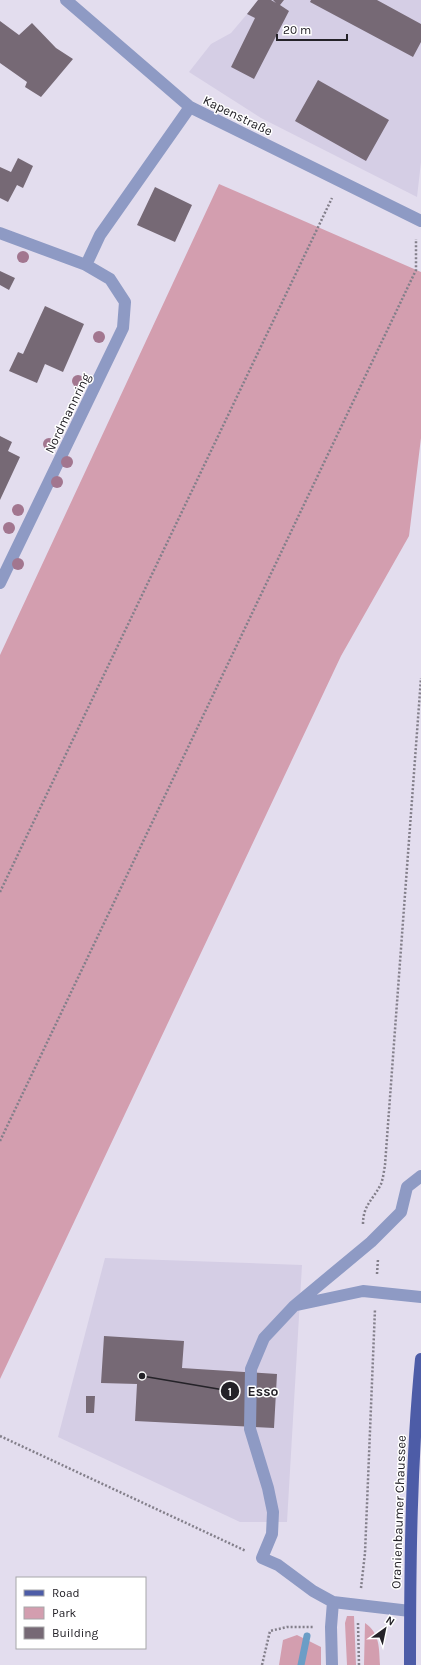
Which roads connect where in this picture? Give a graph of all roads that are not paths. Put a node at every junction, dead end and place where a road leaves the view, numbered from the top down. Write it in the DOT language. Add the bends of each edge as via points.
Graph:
graph roads {
  1 [pos="66,0"];
  2 [pos="190,107"];
  3 [pos="418,220"];
  4 [pos="0,233"];
  5 [pos="86,265"];
  6 [pos="0,583"];
  7 [pos="421,1176"];
  8 [pos="421,1297"];
  9 [pos="294,1306"];
  10 [pos="421,1360"];
  11 [pos="333,1602"];
  12 [pos="410,1611"];
  13 [pos="332,1665"];
  14 [pos="410,1665"];
  1 -- 2 [label="street, Kapenstraße"];
  2 -- 3 [label="street, Kapenstraße"];
  2 -- 5 [label="street" via="100,235"];
  4 -- 5 [label="street, Nordmannring"];
  5 -- 6 [label="street, Nordmannring" via="110,280 125,302 124,328"];
  7 -- 9 [label="street" via="407,1187 401,1212 371,1242"];
  8 -- 9 [label="street" via="363,1292"];
  9 -- 11 [label="street" via="264,1338 251,1369 250,1429 273,1512 272,1534 262,1558 278,1565 313,1591"];
  10 -- 12 [label="main road, Oranienbaumer Chaussee" via="415,1414 411,1496"];
  11 -- 12 [label="street"];
  11 -- 13 [label="street"];
  12 -- 14 [label="main road, Oranienbaumer Chaussee"];
}
